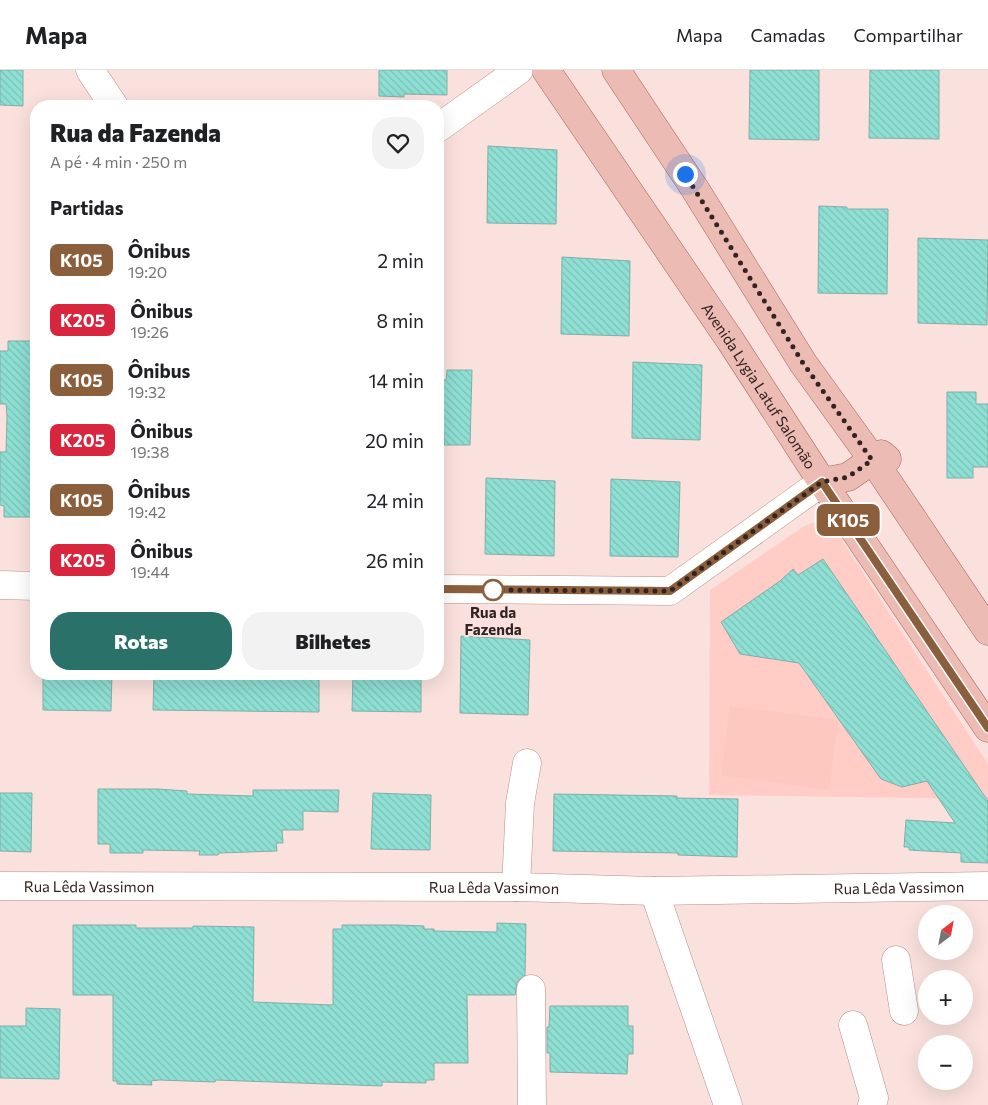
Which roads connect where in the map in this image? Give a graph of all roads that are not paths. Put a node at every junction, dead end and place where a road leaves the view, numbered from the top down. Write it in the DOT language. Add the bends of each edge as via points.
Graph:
graph roads {
  1 [pos="90,70"];
  2 [pos="519,70"];
  3 [pos="546,70"];
  4 [pos="616,70"];
  5 [pos="110,100"];
  6 [pos="444,124"];
  7 [pos="872,460"];
  8 [pos="822,482"];
  9 [pos="0,586"];
  10 [pos="30,586"];
  11 [pos="444,589"];
  12 [pos="988,630"];
  13 [pos="988,728"];
  14 [pos="527,763"];
  15 [pos="0,886"];
  16 [pos="988,886"];
  17 [pos="516,888"];
  18 [pos="654,891"];
  19 [pos="896,960"];
  20 [pos="531,989"];
  21 [pos="904,1011"];
  22 [pos="853,1024"];
  23 [pos="532,1105"];
  24 [pos="728,1105"];
  25 [pos="872,1105"];
  1 -- 5 [label="street"];
  2 -- 6 [label="street"];
  3 -- 8 [label="main road, Avenida Lygia Latuf Salomão" via="725,332"];
  4 -- 7 [label="main road" via="803,363"];
  7 -- 8 [label="main road" via="848,477"];
  7 -- 12 [label="main road"];
  8 -- 11 [label="street" via="670,591"];
  8 -- 13 [label="main road, Avenida Lygia Latuf Salomão"];
  9 -- 10 [label="street"];
  14 -- 17 [label="street" via="520,803"];
  15 -- 17 [label="street, Rua Lêda Vassimon"];
  16 -- 18 [label="street, Rua Lêda Vassimon"];
  17 -- 18 [label="street, Rua Lêda Vassimon"];
  18 -- 24 [label="street"];
  19 -- 21 [label="street"];
  20 -- 23 [label="street"];
  22 -- 25 [label="street" via="874,1098"];
}
